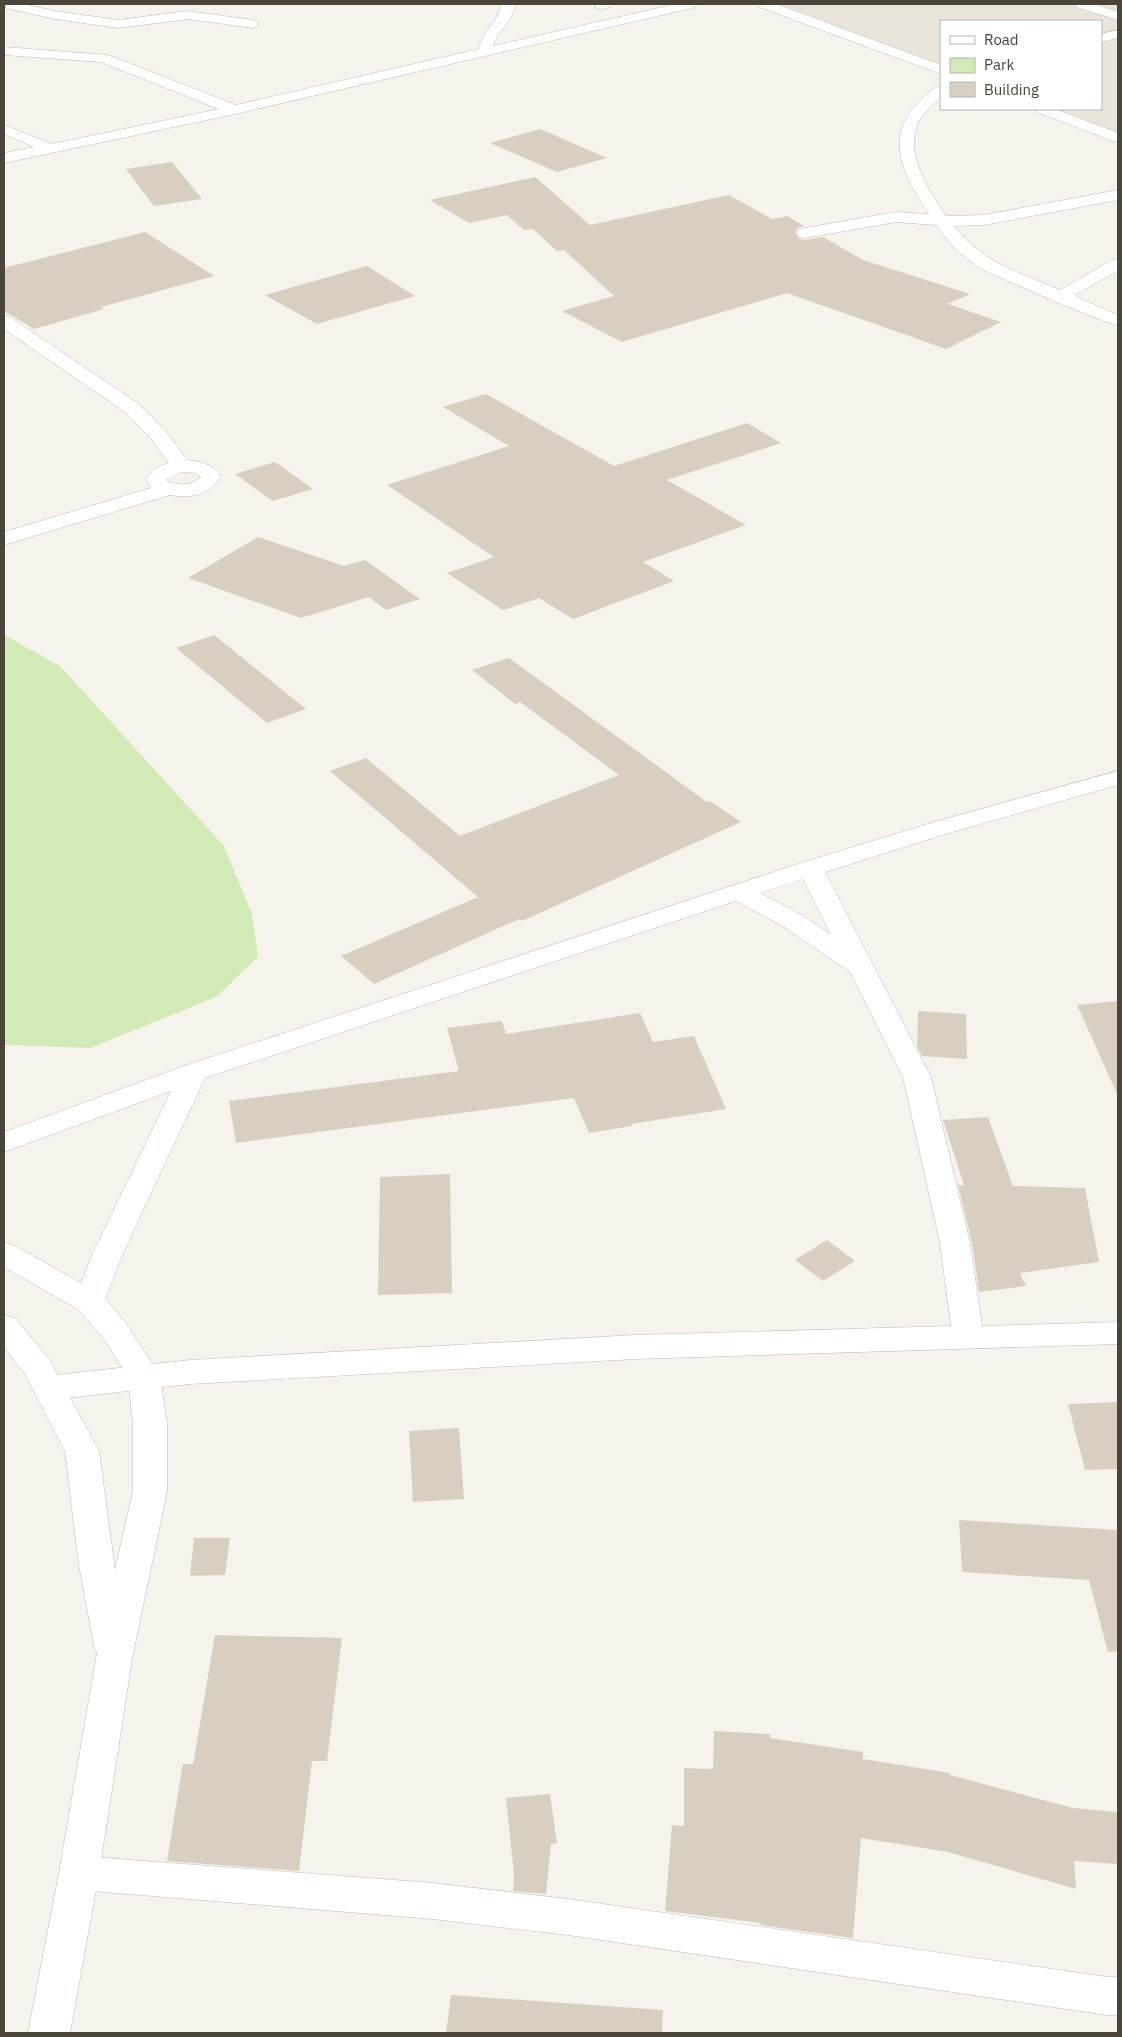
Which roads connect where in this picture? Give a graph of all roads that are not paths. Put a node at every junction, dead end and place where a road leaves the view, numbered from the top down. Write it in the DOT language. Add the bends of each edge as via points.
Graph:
graph roads {
  1 [pos="603,4"];
  2 [pos="692,4"];
  3 [pos="764,4"];
  4 [pos="1081,4"];
  5 [pos="10,5"];
  6 [pos="512,5"];
  7 [pos="1118,16"];
  8 [pos="253,24"];
  9 [pos="585,29"];
  10 [pos="1118,34"];
  11 [pos="1102,38"];
  12 [pos="4,51"];
  13 [pos="485,52"];
  14 [pos="940,70"];
  15 [pos="940,91"];
  16 [pos="236,110"];
  17 [pos="1045,110"];
  18 [pos="4,129"];
  19 [pos="1118,137"];
  20 [pos="49,148"];
  21 [pos="4,158"];
  22 [pos="1118,195"];
  23 [pos="942,220"];
  24 [pos="805,234"];
  25 [pos="1118,264"];
  26 [pos="1069,301"];
  27 [pos="4,321"];
  28 [pos="1118,321"];
  29 [pos="181,466"];
  30 [pos="168,489"];
  31 [pos="4,539"];
  32 [pos="1118,778"];
  33 [pos="810,868"];
  34 [pos="739,892"];
  35 [pos="863,968"];
  36 [pos="194,1072"];
  37 [pos="4,1142"];
  38 [pos="4,1253"];
  39 [pos="90,1302"];
  40 [pos="4,1326"];
  41 [pos="1118,1333"];
  42 [pos="968,1338"];
  43 [pos="144,1376"];
  44 [pos="49,1388"];
  45 [pos="114,1659"];
  46 [pos="79,1873"];
  47 [pos="1118,1996"];
  48 [pos="49,2033"];
  1 -- 9 [label="street" via="585,20 582,25"];
  2 -- 9 [label="street"];
  3 -- 14 [label="street"];
  4 -- 7 [label="street"];
  5 -- 8 [label="street" via="118,24 188,15"];
  6 -- 13 [label="street" via="507,17 489,37"];
  9 -- 13 [label="street"];
  10 -- 11 [label="street"];
  12 -- 16 [label="street" via="103,58"];
  13 -- 16 [label="street"];
  15 -- 23 [label="street" via="911,121 906,137 910,163 927,199"];
  16 -- 20 [label="street"];
  17 -- 19 [label="street"];
  18 -- 20 [label="street"];
  20 -- 21 [label="street"];
  22 -- 23 [label="street" via="984,220"];
  23 -- 24 [label="street" via="896,217"];
  23 -- 26 [label="street" via="972,256"];
  25 -- 26 [label="street" via="1067,292"];
  26 -- 28 [label="street"];
  27 -- 29 [label="street" via="132,408 160,437"];
  29 -- 30 [label="street" via="169,469 156,479 159,485"];
  29 -- 30 [label="street" via="203,469 211,477 208,483 195,488"];
  30 -- 31 [label="street"];
  32 -- 33 [label="street"];
  33 -- 34 [label="street"];
  33 -- 35 [label="street"];
  34 -- 35 [label="street" via="795,922"];
  34 -- 36 [label="street"];
  35 -- 42 [label="street" via="917,1077 956,1244"];
  36 -- 37 [label="street"];
  36 -- 39 [label="street" via="107,1255"];
  38 -- 39 [label="street"];
  39 -- 43 [label="street" via="115,1331"];
  40 -- 44 [label="street" via="38,1367"];
  41 -- 42 [label="street"];
  42 -- 43 [label="street" via="635,1347"];
  43 -- 44 [label="street"];
  43 -- 45 [label="street" via="150,1424 150,1491"];
  44 -- 45 [label="street" via="82,1451 97,1565"];
  45 -- 46 [label="street"];
  46 -- 47 [label="street" via="433,1901 568,1917"];
  46 -- 48 [label="street"];
}
